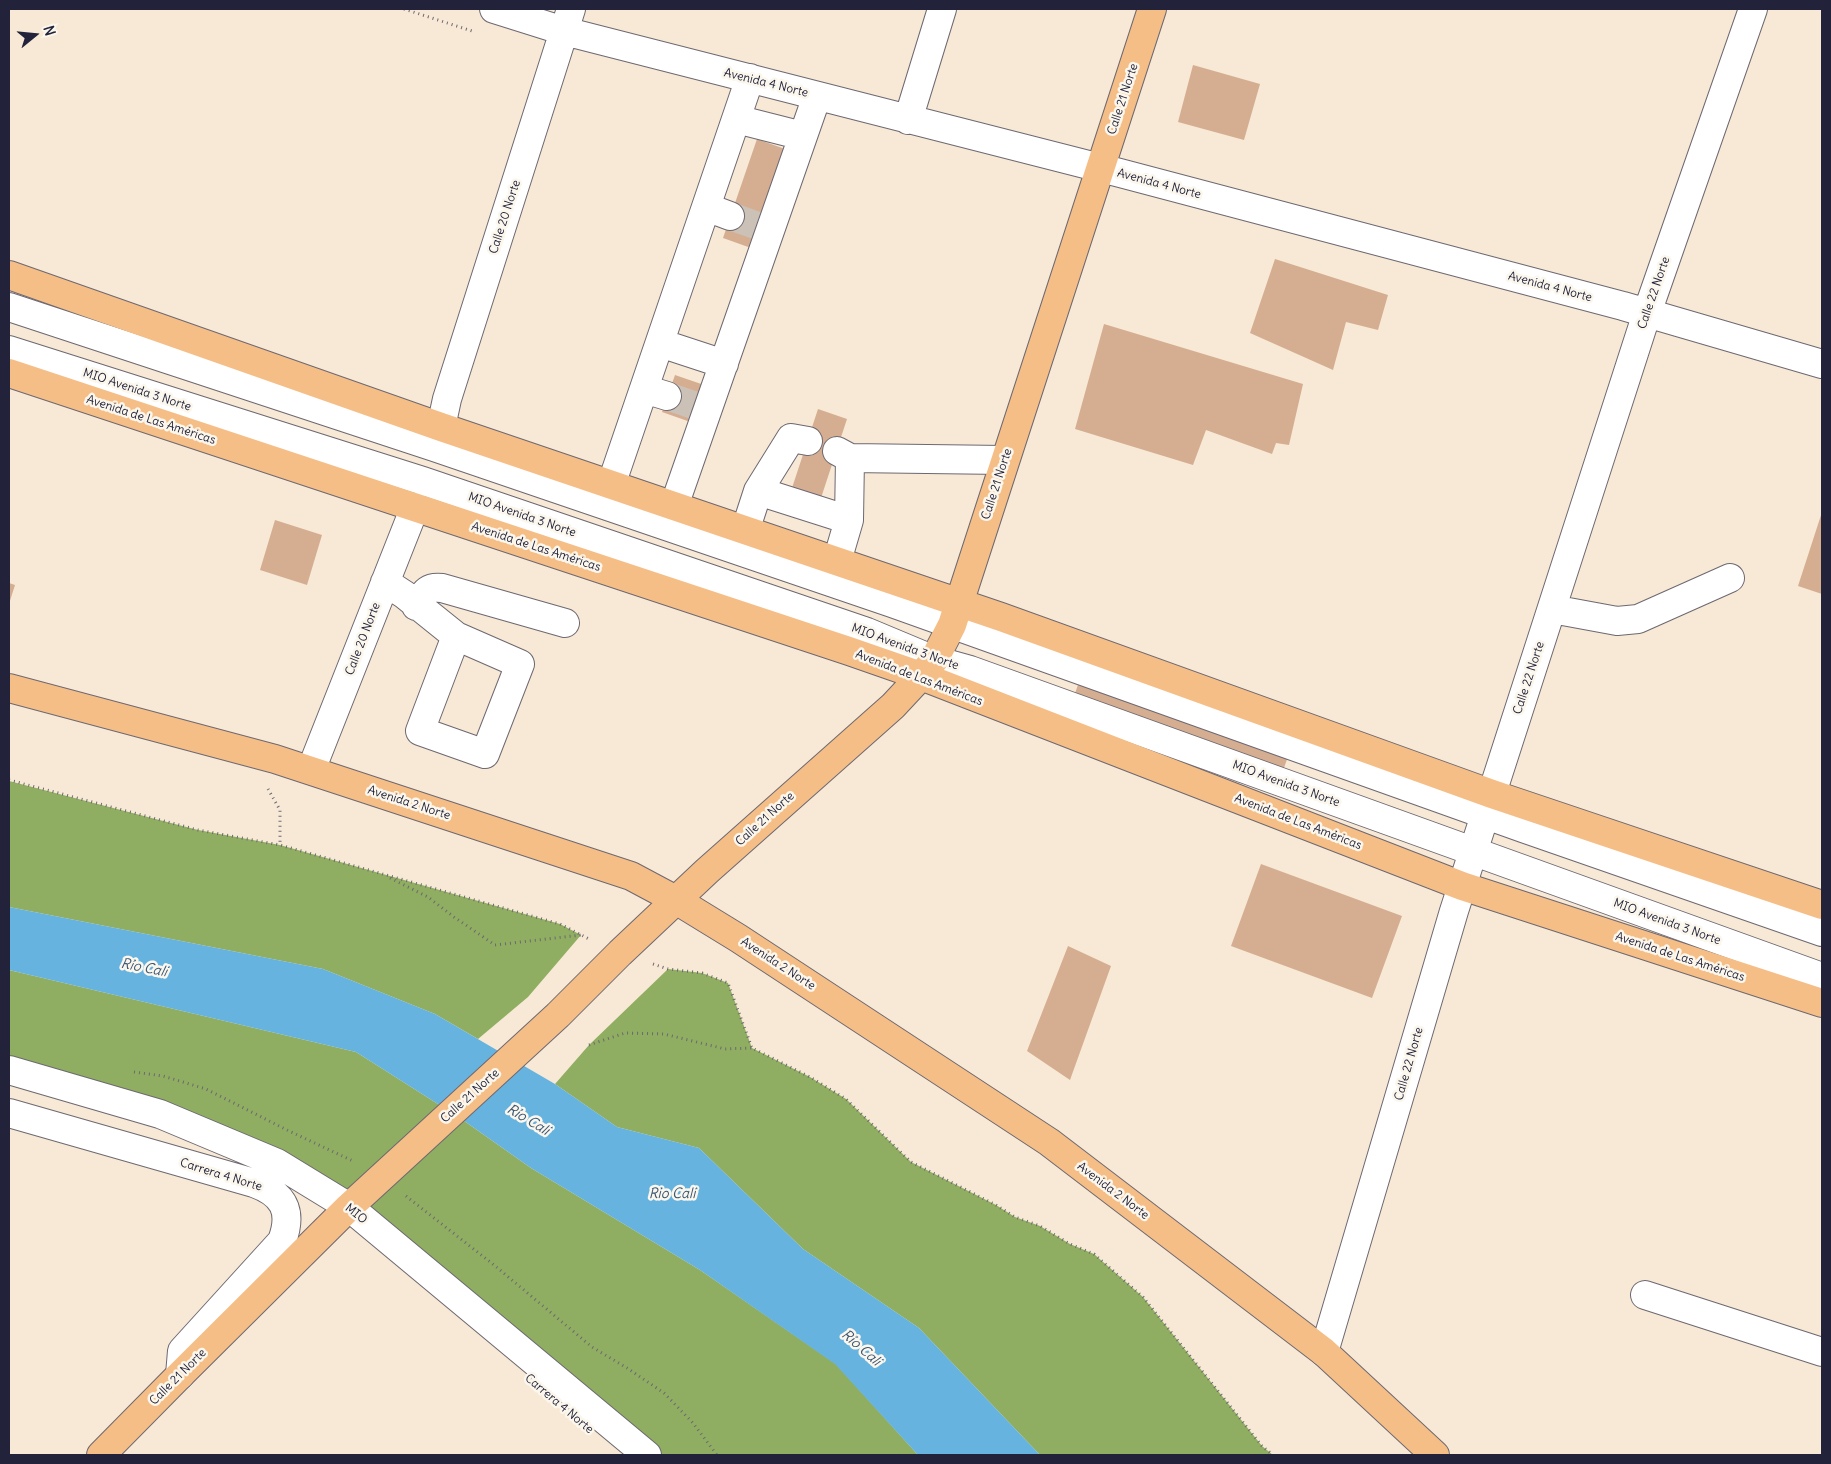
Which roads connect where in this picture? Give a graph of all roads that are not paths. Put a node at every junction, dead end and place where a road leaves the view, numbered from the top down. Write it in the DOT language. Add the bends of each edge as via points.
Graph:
graph roads {
  1 [pos="494,9"];
  2 [pos="942,9"];
  3 [pos="1152,9"];
  4 [pos="1753,9"];
  5 [pos="568,20"];
  6 [pos="750,78"];
  7 [pos="817,96"];
  8 [pos="736,119"];
  9 [pos="908,120"];
  10 [pos="803,136"];
  11 [pos="1100,168"];
  12 [pos="9,275"];
  13 [pos="9,307"];
  14 [pos="1647,314"];
  15 [pos="660,343"];
  16 [pos="9,350"];
  17 [pos="724,364"];
  18 [pos="1822,364"];
  19 [pos="9,373"];
  20 [pos="441,427"];
  21 [pos="808,441"];
  22 [pos="1004,460"];
  23 [pos="611,485"];
  24 [pos="758,491"];
  25 [pos="674,506"];
  26 [pos="415,507"];
  27 [pos="849,520"];
  28 [pos="745,530"];
  29 [pos="837,561"];
  30 [pos="1730,578"];
  31 [pos="385,582"];
  32 [pos="416,606"];
  33 [pos="1552,608"];
  34 [pos="955,614"];
  35 [pos="565,623"];
  36 [pos="456,636"];
  37 [pos="927,668"];
  38 [pos="9,688"];
  39 [pos="311,770"];
  40 [pos="1489,804"];
  41 [pos="1473,852"];
  42 [pos="1462,886"];
  43 [pos="676,900"];
  44 [pos="1822,905"];
  45 [pos="1822,932"];
  46 [pos="1822,977"];
  47 [pos="1822,1003"];
  48 [pos="9,1070"];
  49 [pos="9,1113"];
  50 [pos="343,1213"];
  51 [pos="1645,1295"];
  52 [pos="1324,1352"];
  53 [pos="1822,1352"];
  54 [pos="180,1375"];
  55 [pos="110,1451"];
  56 [pos="620,1455"];
  57 [pos="647,1455"];
  58 [pos="1435,1455"];
  1 -- 5 [label="street, Avenida 4 Norte"];
  2 -- 9 [label="street"];
  3 -- 11 [label="main road, Calle 21 Norte"];
  4 -- 14 [label="street, Calle 22 Norte"];
  5 -- 6 [label="street, Avenida 4 Norte"];
  5 -- 20 [label="street, Calle 20 Norte"];
  6 -- 7 [label="street, Avenida 4 Norte"];
  6 -- 8 [label="street"];
  7 -- 9 [label="street, Avenida 4 Norte"];
  7 -- 10 [label="street"];
  8 -- 10 [label="street"];
  8 -- 15 [label="street" via="718,212"];
  9 -- 11 [label="street, Avenida 4 Norte"];
  10 -- 17 [label="street" via="764,228"];
  11 -- 14 [label="street, Avenida 4 Norte"];
  11 -- 22 [label="main road, Calle 21 Norte"];
  12 -- 20 [label="main road"];
  13 -- 34 [label="street" via="892,603"];
  14 -- 18 [label="street, Avenida 4 Norte"];
  14 -- 33 [label="street, Calle 22 Norte"];
  15 -- 17 [label="street"];
  15 -- 23 [label="street" via="655,393"];
  16 -- 37 [label="street, MIO Avenida 3 Norte" via="423,481 867,632"];
  17 -- 25 [label="street" via="705,409"];
  19 -- 26 [label="main road, Avenida de Las Américas"];
  20 -- 23 [label="main road"];
  21 -- 24 [label="street" via="791,438"];
  22 -- 27 [label="street" via="843,454"];
  22 -- 34 [label="main road, Calle 21 Norte"];
  23 -- 25 [label="main road"];
  24 -- 27 [label="street"];
  24 -- 28 [label="street"];
  25 -- 28 [label="main road"];
  26 -- 31 [label="street, Calle 20 Norte"];
  26 -- 37 [label="main road, Avenida de Las Américas"];
  27 -- 29 [label="street"];
  28 -- 29 [label="main road"];
  29 -- 34 [label="main road"];
  30 -- 33 [label="street" via="1638,619 1617,621"];
  31 -- 32 [label="street"];
  31 -- 39 [label="street, Calle 20 Norte"];
  32 -- 35 [label="street" via="427,589 442,588"];
  32 -- 36 [label="street"];
  33 -- 40 [label="street, Calle 22 Norte"];
  34 -- 37 [label="main road, Calle 21 Norte"];
  34 -- 40 [label="main road"];
  37 -- 41 [label="street, MIO Avenida 3 Norte" via="970,670"];
  37 -- 42 [label="main road, Avenida de Las Américas"];
  37 -- 43 [label="main road, Calle 21 Norte" via="893,706"];
  38 -- 39 [label="main road, Avenida 2 Norte"];
  39 -- 43 [label="main road, Avenida 2 Norte" via="631,876"];
  40 -- 41 [label="street, Calle 22 Norte"];
  40 -- 44 [label="main road"];
  40 -- 45 [label="street"];
  41 -- 42 [label="street, Calle 22 Norte"];
  41 -- 46 [label="street, MIO Avenida 3 Norte"];
  42 -- 47 [label="main road, Avenida de Las Américas"];
  42 -- 52 [label="street, Calle 22 Norte"];
  43 -- 50 [label="main road, Calle 21 Norte" via="558,1015"];
  43 -- 52 [label="main road, Avenida 2 Norte" via="1049,1142"];
  48 -- 50 [label="street, MIO" via="160,1114 277,1163"];
  49 -- 54 [label="street, Carrera 4 Norte" via="254,1183 279,1198 288,1218 282,1241 182,1351"];
  50 -- 54 [label="main road, Calle 21 Norte"];
  50 -- 56 [label="street, Carrera 4 Norte" via="390,1261"];
  50 -- 57 [label="street, MIO"];
  51 -- 53 [label="street"];
  52 -- 58 [label="main road, Avenida 2 Norte"];
  54 -- 55 [label="main road, Calle 21 Norte"];
}
